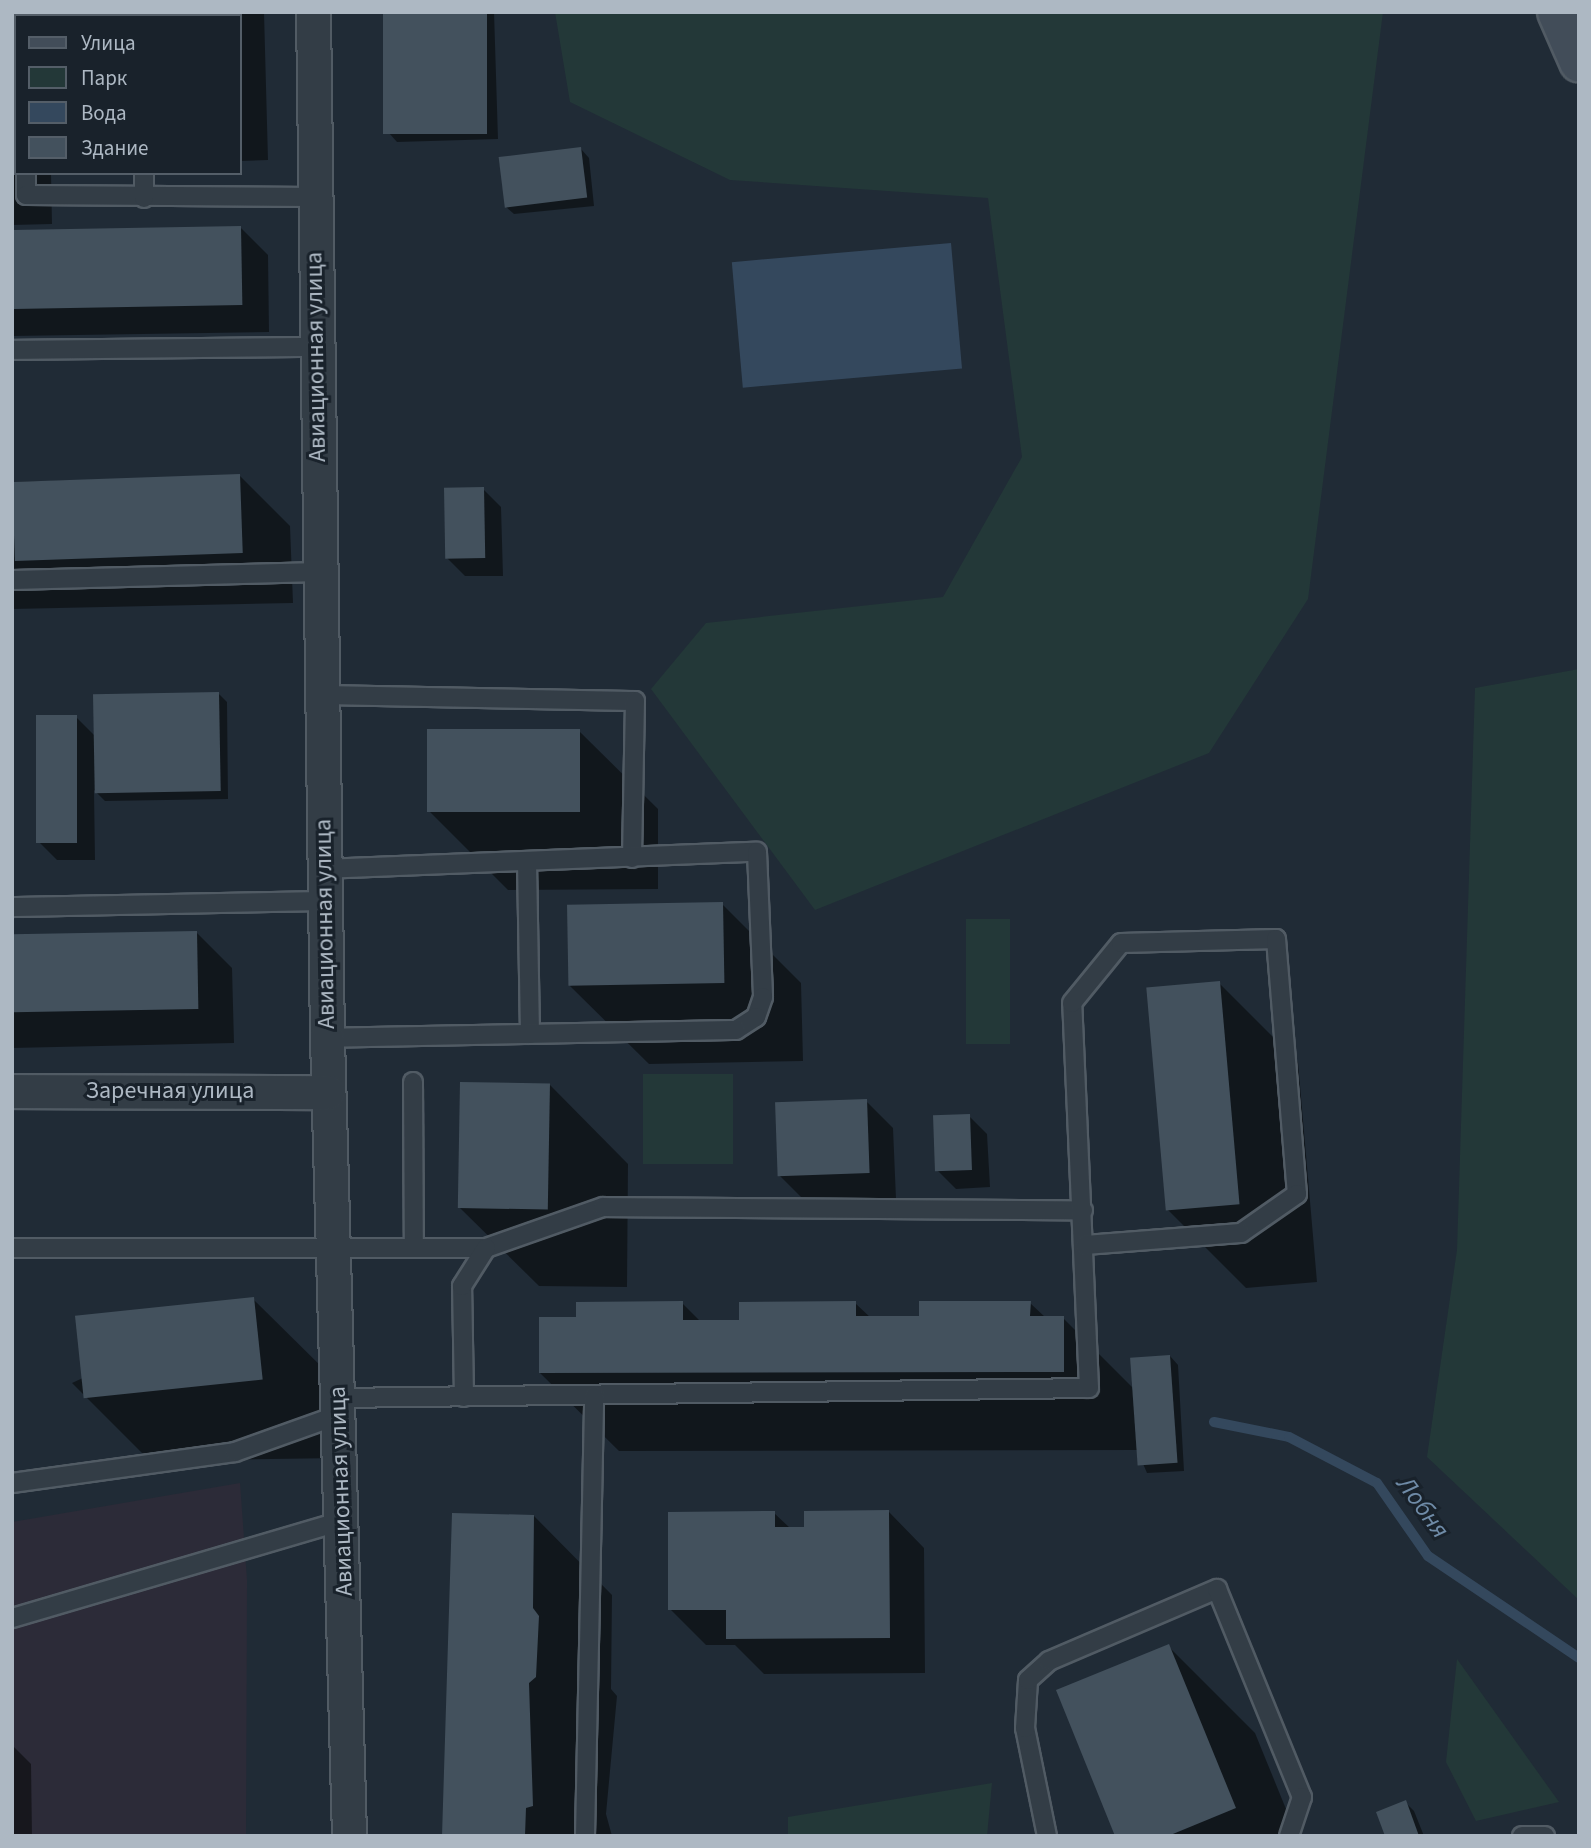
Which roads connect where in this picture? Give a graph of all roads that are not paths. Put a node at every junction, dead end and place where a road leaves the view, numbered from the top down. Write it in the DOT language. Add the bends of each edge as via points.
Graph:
graph roads {
  1 [pos="313,12"];
  2 [pos="1557,12"];
  3 [pos="1579,62"];
  4 [pos="25,175"];
  5 [pos="144,175"];
  6 [pos="19,195"];
  7 [pos="314,197"];
  8 [pos="144,198"];
  9 [pos="316,347"];
  10 [pos="12,350"];
  11 [pos="320,572"];
  12 [pos="12,580"];
  13 [pos="321,695"];
  14 [pos="632,858"];
  15 [pos="527,862"];
  16 [pos="325,885"];
  17 [pos="12,907"];
  18 [pos="530,1034"];
  19 [pos="327,1038"];
  20 [pos="413,1082"];
  21 [pos="12,1091"];
  22 [pos="328,1092"];
  23 [pos="1083,1210"];
  24 [pos="1084,1245"];
  25 [pos="333,1246"];
  26 [pos="414,1247"];
  27 [pos="12,1248"];
  28 [pos="485,1248"];
  29 [pos="594,1395"];
  30 [pos="464,1396"];
  31 [pos="339,1407"];
  32 [pos="12,1483"];
  33 [pos="342,1521"];
  34 [pos="12,1618"];
  35 [pos="349,1836"];
  36 [pos="585,1836"];
  37 [pos="1047,1836"];
  38 [pos="1289,1836"];
  39 [pos="1522,1836"];
  40 [pos="1545,1836"];
  1 -- 7 [label="street, Авиационная улица"];
  2 -- 3 [label="main road"];
  4 -- 6 [label="lane"];
  5 -- 8 [label="lane"];
  6 -- 8 [label="lane"];
  7 -- 8 [label="lane"];
  7 -- 9 [label="street, Авиационная улица"];
  9 -- 10 [label="lane"];
  9 -- 11 [label="street, Авиационная улица"];
  11 -- 12 [label="lane"];
  11 -- 13 [label="street, Авиационная улица"];
  13 -- 14 [label="lane" via="635,701"];
  13 -- 16 [label="street, Авиационная улица"];
  14 -- 15 [label="lane"];
  14 -- 18 [label="lane" via="757,852 763,997 756,1017 737,1030"];
  15 -- 16 [label="lane"];
  15 -- 18 [label="lane"];
  16 -- 17 [label="lane"];
  16 -- 19 [label="street, Авиационная улица"];
  18 -- 19 [label="lane"];
  19 -- 22 [label="street, Авиационная улица"];
  20 -- 26 [label="lane"];
  21 -- 22 [label="street, Заречная улица"];
  22 -- 25 [label="street, Авиационная улица"];
  23 -- 24 [label="lane"];
  23 -- 24 [label="lane" via="1072,1003 1121,943 1276,939 1297,1194 1241,1233"];
  23 -- 28 [label="lane" via="603,1207"];
  24 -- 29 [label="lane" via="1089,1388"];
  25 -- 26 [label="lane"];
  25 -- 27 [label="lane"];
  25 -- 31 [label="street, Авиационная улица"];
  26 -- 28 [label="lane"];
  28 -- 30 [label="lane" via="462,1286"];
  29 -- 30 [label="lane"];
  29 -- 36 [label="lane"];
  30 -- 31 [label="lane"];
  31 -- 32 [label="lane" via="235,1452"];
  31 -- 33 [label="street, Авиационная улица"];
  33 -- 34 [label="lane"];
  33 -- 35 [label="street, Авиационная улица"];
  37 -- 38 [label="lane" via="1025,1728 1028,1680 1049,1661 1217,1589 1302,1797"];
  39 -- 40 [label="lane"];
}
